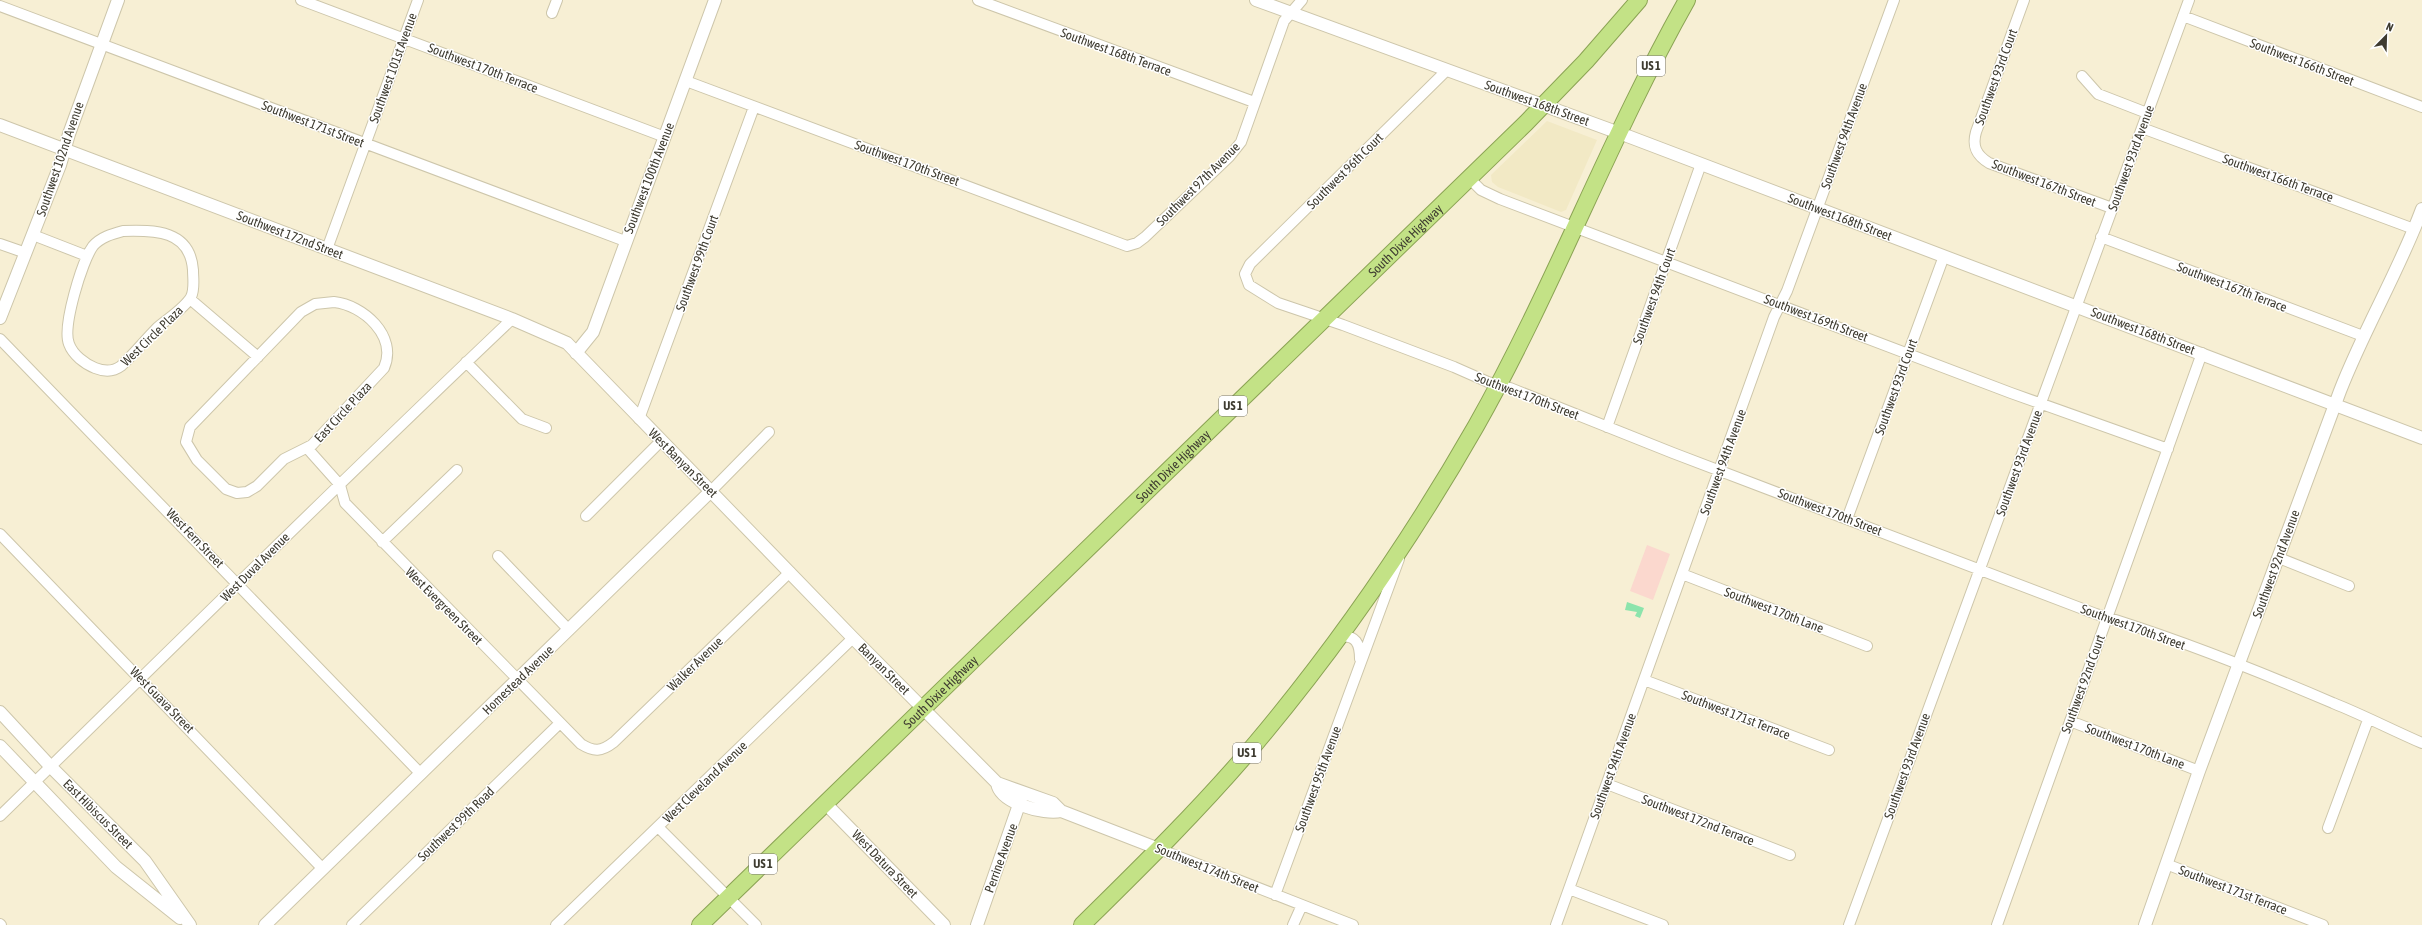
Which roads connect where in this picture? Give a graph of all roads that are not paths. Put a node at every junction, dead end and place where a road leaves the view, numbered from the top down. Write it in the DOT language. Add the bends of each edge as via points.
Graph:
graph roads {
  1 [pos="118,0"];
  2 [pos="301,0"];
  3 [pos="418,0"];
  4 [pos="557,0"];
  5 [pos="716,0"];
  6 [pos="978,0"];
  7 [pos="1256,0"];
  8 [pos="1302,0"];
  9 [pos="1639,0"];
  10 [pos="1687,0"];
  11 [pos="1894,0"];
  12 [pos="2024,0"];
  13 [pos="2189,0"];
  14 [pos="0,6"];
  15 [pos="552,13"];
  16 [pos="1290,13"];
  17 [pos="2183,16"];
  18 [pos="404,38"];
  19 [pos="101,44"];
  20 [pos="1447,70"];
  21 [pos="2082,76"];
  22 [pos="686,81"];
  23 [pos="1254,102"];
  24 [pos="1544,105"];
  25 [pos="754,107"];
  26 [pos="2422,107"];
  27 [pos="2147,114"];
  28 [pos="0,125"];
  29 [pos="2142,128"];
  30 [pos="1618,132"];
  31 [pos="665,137"];
  32 [pos="365,143"];
  33 [pos="64,149"];
  34 [pos="1978,155"];
  35 [pos="1701,164"];
  36 [pos="1469,178"];
  37 [pos="2112,208"];
  38 [pos="2422,208"];
  39 [pos="1817,209"];
  40 [pos="1575,227"];
  41 [pos="2414,229"];
  42 [pos="33,235"];
  43 [pos="2101,237"];
  44 [pos="625,241"];
  45 [pos="0,244"];
  46 [pos="1127,246"];
  47 [pos="327,249"];
  48 [pos="26,253"];
  49 [pos="87,256"];
  50 [pos="1944,256"];
  51 [pos="1666,262"];
  52 [pos="1245,274"];
  53 [pos="190,299"];
  54 [pos="1780,304"];
  55 [pos="2076,306"];
  56 [pos="0,318"];
  57 [pos="512,319"];
  58 [pos="1324,319"];
  59 [pos="2363,336"];
  60 [pos="0,339"];
  61 [pos="576,353"];
  62 [pos="2202,353"];
  63 [pos="1908,354"];
  64 [pos="258,357"];
  65 [pos="466,362"];
  66 [pos="1498,385"];
  67 [pos="2040,404"];
  68 [pos="2335,404"];
  69 [pos="639,419"];
  70 [pos="546,428"];
  71 [pos="1607,428"];
  72 [pos="769,432"];
  73 [pos="2422,438"];
  74 [pos="661,441"];
  75 [pos="307,448"];
  76 [pos="2168,449"];
  77 [pos="457,470"];
  78 [pos="1720,471"];
  79 [pos="340,485"];
  80 [pos="711,490"];
  81 [pos="586,516"];
  82 [pos="1847,519"];
  83 [pos="0,534"];
  84 [pos="382,542"];
  85 [pos="1404,543"];
  86 [pos="498,556"];
  87 [pos="2279,558"];
  88 [pos="1980,569"];
  89 [pos="790,572"];
  90 [pos="1682,574"];
  91 [pos="238,584"];
  92 [pos="2349,586"];
  93 [pos="2107,617"];
  94 [pos="569,630"];
  95 [pos="1339,637"];
  96 [pos="853,638"];
  97 [pos="1867,646"];
  98 [pos="1360,663"];
  99 [pos="2238,665"];
  100 [pos="142,679"];
  101 [pos="517,680"];
  102 [pos="1644,680"];
  103 [pos="923,708"];
  104 [pos="0,712"];
  105 [pos="2368,720"];
  106 [pos="2070,721"];
  107 [pos="560,723"];
  108 [pos="2422,742"];
  109 [pos="0,746"];
  110 [pos="1829,750"];
  111 [pos="596,751"];
  112 [pos="51,767"];
  113 [pos="2199,771"];
  114 [pos="421,774"];
  115 [pos="34,782"];
  116 [pos="997,783"];
  117 [pos="1607,784"];
  118 [pos="1023,791"];
  119 [pos="825,803"];
  120 [pos="1020,804"];
  121 [pos="1061,811"];
  122 [pos="0,816"];
  123 [pos="658,826"];
  124 [pos="2328,828"];
  125 [pos="1159,849"];
  126 [pos="1790,855"];
  127 [pos="2166,864"];
  128 [pos="322,868"];
  129 [pos="1569,889"];
  130 [pos="1275,895"];
  131 [pos="729,897"];
  132 [pos="1302,905"];
  133 [pos="189,924"];
  134 [pos="265,925"];
  135 [pos="352,925"];
  136 [pos="556,925"];
  137 [pos="700,925"];
  138 [pos="756,925"];
  139 [pos="944,925"];
  140 [pos="977,925"];
  141 [pos="1082,925"];
  142 [pos="1294,925"];
  143 [pos="1353,925"];
  144 [pos="1556,925"];
  145 [pos="1663,925"];
  146 [pos="1849,925"];
  147 [pos="1997,925"];
  148 [pos="2145,925"];
  149 [pos="2323,925"];
  1 -- 19 [label="street, Southwest 102nd Avenue"];
  2 -- 18 [label="street, Southwest 170th Terrace"];
  3 -- 18 [label="street, Southwest 101st Avenue"];
  4 -- 15 [label="street"];
  5 -- 22 [label="street, Southwest 100th Avenue"];
  6 -- 23 [label="street, Southwest 168th Terrace"];
  7 -- 16 [label="street, Southwest 168th Street"];
  8 -- 16 [label="street, Southwest 97th Avenue"];
  9 -- 24 [label="highway, South Dixie Highway / US 1"];
  10 -- 30 [label="highway, US 1"];
  11 -- 39 [label="street, Southwest 94th Avenue"];
  12 -- 34 [label="street, Southwest 93rd Court" via="1976,132 1974,142"];
  13 -- 17 [label="street, Southwest 93rd Avenue"];
  14 -- 19 [label="street, Southwest 171st Street"];
  16 -- 20 [label="street, Southwest 168th Street"];
  16 -- 23 [label="street, Southwest 97th Avenue" via="1284,21"];
  17 -- 26 [label="street, Southwest 166th Street"];
  17 -- 27 [label="street, Southwest 93rd Avenue"];
  18 -- 31 [label="street, Southwest 170th Terrace"];
  18 -- 32 [label="street, Southwest 101st Avenue"];
  19 -- 32 [label="street, Southwest 171st Street"];
  19 -- 33 [label="street, Southwest 102nd Avenue"];
  20 -- 24 [label="street, Southwest 168th Street"];
  20 -- 52 [label="street, Southwest 96th Court" via="1254,260"];
  21 -- 27 [label="street" via="2098,94"];
  22 -- 25 [label="street, Southwest 170th Street"];
  22 -- 31 [label="street, Southwest 100th Avenue"];
  23 -- 46 [label="street, Southwest 97th Avenue" via="1244,137 1234,152 1142,240"];
  24 -- 30 [label="street, Southwest 168th Street"];
  24 -- 36 [label="highway, South Dixie Highway / US 1"];
  25 -- 46 [label="street, Southwest 170th Street"];
  25 -- 69 [label="street, Southwest 99th Court"];
  27 -- 29 [label="street, Southwest 93rd Avenue"];
  28 -- 33 [label="street, Southwest 172nd Street"];
  29 -- 37 [label="street, Southwest 93rd Avenue"];
  29 -- 41 [label="street, Southwest 166th Terrace"];
  30 -- 35 [label="street, Southwest 168th Street"];
  30 -- 40 [label="highway, US 1"];
  31 -- 44 [label="street, Southwest 100th Avenue"];
  32 -- 44 [label="street, Southwest 171st Street"];
  32 -- 47 [label="street, Southwest 101st Avenue"];
  33 -- 42 [label="street, Southwest 102nd Avenue"];
  33 -- 47 [label="street, Southwest 172nd Street"];
  34 -- 37 [label="street, Southwest 167th Street" via="1989,163"];
  35 -- 39 [label="street, Southwest 168th Street"];
  35 -- 51 [label="street, Southwest 94th Court"];
  36 -- 40 [label="street, Southwest 169th Street" via="1489,194"];
  36 -- 58 [label="highway, South Dixie Highway / US 1"];
  37 -- 43 [label="street, Southwest 93rd Avenue"];
  38 -- 41 [label="street, Southwest 92nd Avenue"];
  39 -- 50 [label="street, Southwest 168th Street"];
  39 -- 54 [label="street, Southwest 94th Avenue"];
  40 -- 51 [label="street, Southwest 169th Street"];
  40 -- 66 [label="highway, US 1"];
  41 -- 59 [label="street, Southwest 92nd Avenue" via="2408,248"];
  42 -- 48 [label="street, Southwest 102nd Avenue"];
  42 -- 49 [label="street"];
  43 -- 55 [label="street, Southwest 93rd Avenue"];
  43 -- 59 [label="street, Southwest 167th Terrace"];
  44 -- 61 [label="street, Southwest 100th Avenue" via="593,332"];
  45 -- 48 [label="street"];
  47 -- 57 [label="street, Southwest 172nd Street"];
  48 -- 56 [label="street, Southwest 102nd Avenue"];
  49 -- 53 [label="street, West Circle Plaza" via="97,243 117,233 143,231 171,236 184,245 190,256 194,289"];
  49 -- 53 [label="street, West Circle Plaza" via="69,318 67,339 75,354 92,367 103,371 118,369 156,329"];
  50 -- 55 [label="street, Southwest 168th Street"];
  50 -- 63 [label="street, Southwest 93rd Court"];
  51 -- 54 [label="street, Southwest 169th Street"];
  51 -- 71 [label="street, Southwest 94th Court"];
  52 -- 58 [label="street, Southwest 170th Street" via="1249,285 1278,303"];
  53 -- 64 [label="street"];
  54 -- 63 [label="street, Southwest 169th Street"];
  54 -- 78 [label="street, Southwest 94th Avenue"];
  55 -- 62 [label="street, Southwest 168th Street"];
  55 -- 67 [label="street, Southwest 93rd Avenue"];
  57 -- 61 [label="street, Southwest 172nd Street" via="559,338"];
  57 -- 65 [label="street, West Duval Avenue"];
  58 -- 66 [label="street, Southwest 170th Street"];
  58 -- 103 [label="highway, South Dixie Highway / US 1"];
  59 -- 68 [label="street, Southwest 92nd Avenue"];
  60 -- 91 [label="street, West Fern Street"];
  61 -- 69 [label="street, West Banyan Street"];
  62 -- 68 [label="street, Southwest 168th Street"];
  62 -- 76 [label="street, Southwest 92nd Court"];
  63 -- 67 [label="street, Southwest 169th Street"];
  63 -- 82 [label="street, Southwest 93rd Court"];
  64 -- 75 [label="street, East Circle Plaza" via="190,427 186,438 190,450 217,482 233,492 242,493 254,489 288,456"];
  64 -- 75 [label="street, East Circle Plaza" via="301,312 321,303 340,302 356,308 380,330 387,346 384,368"];
  65 -- 70 [label="street" via="522,419"];
  65 -- 79 [label="street, West Duval Avenue"];
  66 -- 71 [label="street, Southwest 170th Street"];
  66 -- 85 [label="highway, US 1" via="1453,465"];
  67 -- 76 [label="street, Southwest 169th Street"];
  67 -- 88 [label="street, Southwest 93rd Avenue"];
  68 -- 73 [label="street, Southwest 168th Street"];
  68 -- 87 [label="street, Southwest 92nd Avenue"];
  69 -- 74 [label="street, West Banyan Street"];
  71 -- 78 [label="street, Southwest 170th Street"];
  72 -- 80 [label="street, Homestead Avenue"];
  74 -- 80 [label="street, West Banyan Street"];
  74 -- 81 [label="street"];
  75 -- 79 [label="street, West Evergreen Street"];
  76 -- 93 [label="street, Southwest 92nd Court"];
  77 -- 84 [label="street"];
  78 -- 82 [label="street, Southwest 170th Street"];
  78 -- 90 [label="street, Southwest 94th Avenue"];
  79 -- 84 [label="street, West Evergreen Street" via="345,503"];
  79 -- 91 [label="street, West Duval Avenue"];
  80 -- 89 [label="street, West Banyan Street"];
  80 -- 94 [label="street, Homestead Avenue"];
  82 -- 88 [label="street, Southwest 170th Street"];
  83 -- 100 [label="street, West Guava Street"];
  84 -- 101 [label="street, West Evergreen Street"];
  85 -- 95 [label="highway, US 1"];
  85 -- 98 [label="street, Southwest 95th Avenue"];
  86 -- 94 [label="street"];
  87 -- 92 [label="street"];
  87 -- 99 [label="street, Southwest 92nd Avenue"];
  88 -- 93 [label="street, Southwest 170th Street"];
  88 -- 146 [label="street, Southwest 93rd Avenue"];
  89 -- 96 [label="street, Banyan Street"];
  89 -- 111 [label="street, Walker Avenue" via="614,742"];
  90 -- 97 [label="street, Southwest 170th Lane"];
  90 -- 102 [label="street, Southwest 94th Avenue"];
  91 -- 100 [label="street, West Duval Avenue"];
  91 -- 114 [label="street, West Fern Street"];
  93 -- 99 [label="street, Southwest 170th Street"];
  93 -- 106 [label="street, Southwest 92nd Court"];
  94 -- 101 [label="street, Homestead Avenue"];
  95 -- 98 [label="street, Southwest 95th Avenue" via="1346,636 1357,641 1360,647"];
  95 -- 125 [label="highway, US 1" via="1255,744"];
  96 -- 103 [label="street, Banyan Street"];
  96 -- 123 [label="street, West Cleveland Avenue"];
  98 -- 130 [label="street, Southwest 95th Avenue"];
  99 -- 105 [label="street, Southwest 170th Street" via="2333,703"];
  99 -- 113 [label="street, Southwest 92nd Avenue"];
  100 -- 112 [label="street, West Duval Avenue"];
  100 -- 128 [label="street, West Guava Street"];
  101 -- 107 [label="street, West Evergreen Street"];
  101 -- 114 [label="street, Homestead Avenue"];
  102 -- 110 [label="street, Southwest 171st Terrace"];
  102 -- 117 [label="street, Southwest 94th Avenue"];
  103 -- 116 [label="street, Banyan Street"];
  103 -- 119 [label="highway, South Dixie Highway / US 1"];
  104 -- 112 [label="street, East Hibiscus Street"];
  105 -- 108 [label="street, Southwest 170th Street"];
  105 -- 124 [label="street"];
  106 -- 113 [label="street, Southwest 170th Lane"];
  106 -- 147 [label="street, Southwest 92nd Court"];
  107 -- 111 [label="street, West Evergreen Street" via="581,744"];
  107 -- 135 [label="street, Southwest 99th Road"];
  109 -- 115 [label="street, East Hibiscus Street"];
  112 -- 115 [label="street, West Duval Avenue"];
  112 -- 133 [label="street, East Hibiscus Street" via="146,861"];
  113 -- 127 [label="street, Southwest 92nd Avenue"];
  114 -- 128 [label="street, Homestead Avenue"];
  115 -- 122 [label="street, West Duval Avenue"];
  115 -- 133 [label="street, East Hibiscus Street" via="116,867"];
  116 -- 118 [label="street, Banyan Street"];
  116 -- 120 [label="street, Banyan Street" via="1002,792"];
  117 -- 126 [label="street, Southwest 172nd Terrace"];
  117 -- 129 [label="street, Southwest 94th Avenue"];
  118 -- 120 [label="street, Perrine Avenue"];
  118 -- 121 [label="street, Banyan Street" via="1054,803"];
  119 -- 131 [label="highway, South Dixie Highway / US 1"];
  119 -- 139 [label="street, West Datura Street"];
  120 -- 121 [label="street, Banyan Street" via="1043,812"];
  120 -- 140 [label="street, Perrine Avenue"];
  121 -- 125 [label="street, Southwest 174th Street"];
  123 -- 131 [label="street"];
  123 -- 136 [label="street, West Cleveland Avenue"];
  125 -- 130 [label="street, Southwest 174th Street"];
  125 -- 141 [label="highway, US 1"];
  127 -- 148 [label="street, Southwest 92nd Avenue"];
  127 -- 149 [label="street, Southwest 171st Terrace"];
  128 -- 134 [label="street, Homestead Avenue"];
  129 -- 144 [label="street, Southwest 94th Avenue"];
  129 -- 145 [label="street"];
  130 -- 132 [label="street, Southwest 174th Street"];
  131 -- 137 [label="highway, South Dixie Highway / US 1"];
  131 -- 138 [label="street"];
  132 -- 142 [label="street"];
  132 -- 143 [label="street, Southwest 174th Street"];
}
